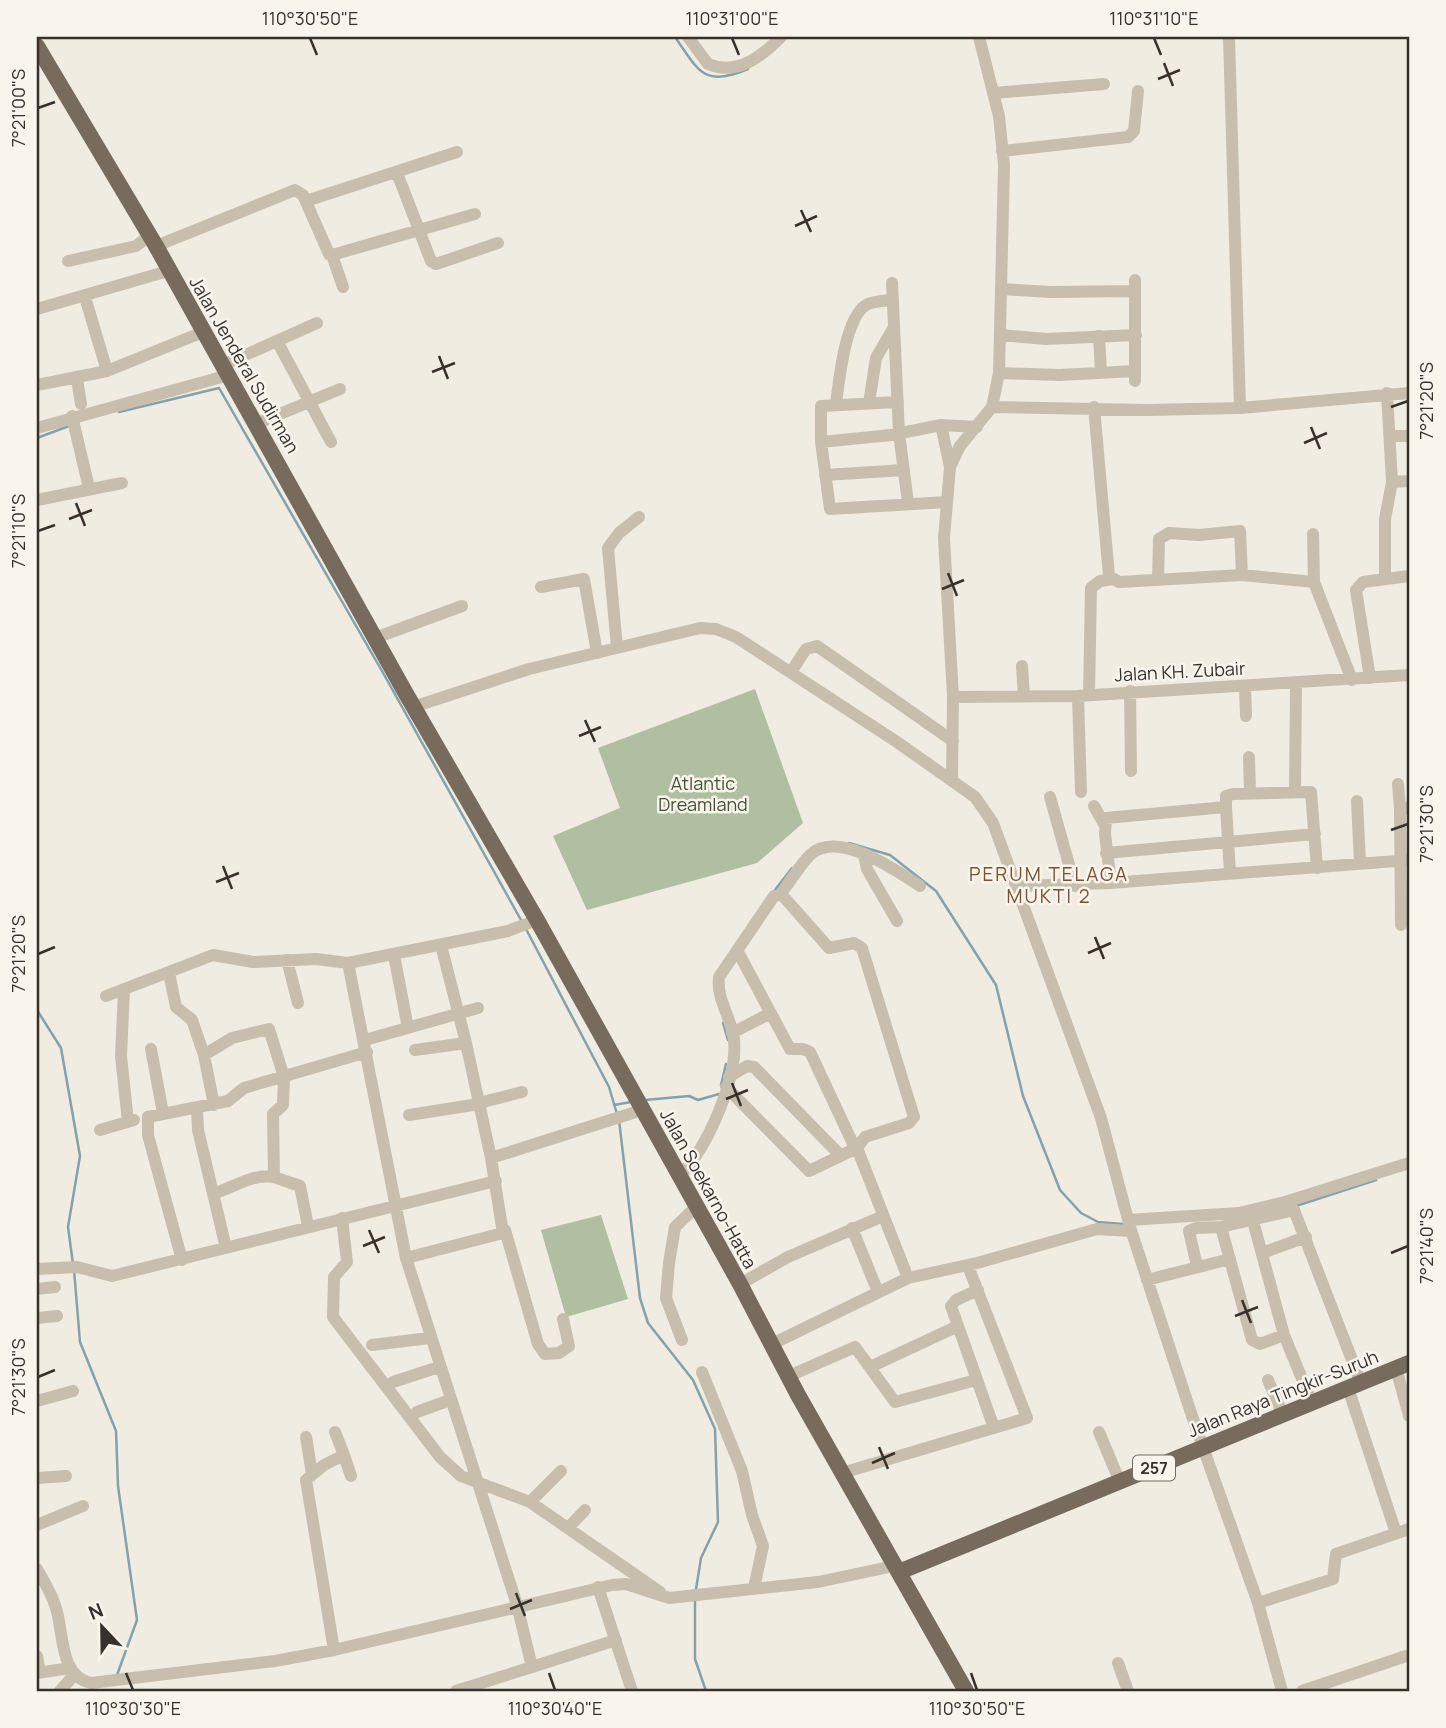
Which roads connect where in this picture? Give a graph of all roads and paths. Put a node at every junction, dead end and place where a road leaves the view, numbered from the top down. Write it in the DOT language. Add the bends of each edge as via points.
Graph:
graph roads {
  1 [pos="688,37"];
  2 [pos="781,37"];
  3 [pos="979,37"];
  4 [pos="1228,37"];
  5 [pos="37,46"];
  6 [pos="1104,84"];
  7 [pos="1138,91"];
  8 [pos="993,93"];
  9 [pos="1002,151"];
  10 [pos="457,152"];
  11 [pos="397,173"];
  12 [pos="306,201"];
  13 [pos="475,214"];
  14 [pos="419,233"];
  15 [pos="153,241"];
  16 [pos="498,243"];
  17 [pos="332,256"];
  18 [pos="68,261"];
  19 [pos="169,271"];
  20 [pos="892,283"];
  21 [pos="343,287"];
  22 [pos="1001,289"];
  23 [pos="85,298"];
  24 [pos="893,300"];
  25 [pos="37,309"];
  26 [pos="317,323"];
  27 [pos="894,327"];
  28 [pos="203,331"];
  29 [pos="999,335"];
  30 [pos="1136,335"];
  31 [pos="1099,337"];
  32 [pos="277,341"];
  33 [pos="226,370"];
  34 [pos="107,371"];
  35 [pos="1101,372"];
  36 [pos="999,373"];
  37 [pos="77,379"];
  38 [pos="37,385"];
  39 [pos="340,389"];
  40 [pos="1387,393"];
  41 [pos="1409,393"];
  42 [pos="309,402"];
  43 [pos="898,402"];
  44 [pos="869,403"];
  45 [pos="81,404"];
  46 [pos="836,404"];
  47 [pos="992,407"];
  48 [pos="1094,407"];
  49 [pos="1240,408"];
  50 [pos="73,423"];
  51 [pos="256,424"];
  52 [pos="941,425"];
  53 [pos="977,427"];
  54 [pos="37,428"];
  55 [pos="899,433"];
  56 [pos="1390,436"];
  57 [pos="1409,436"];
  58 [pos="331,442"];
  59 [pos="821,442"];
  60 [pos="950,467"];
  61 [pos="904,470"];
  62 [pos="825,475"];
  63 [pos="1409,481"];
  64 [pos="1392,482"];
  65 [pos="122,483"];
  66 [pos="89,488"];
  67 [pos="37,500"];
  68 [pos="947,502"];
  69 [pos="908,503"];
  70 [pos="639,517"];
  71 [pos="1313,534"];
  72 [pos="1242,575"];
  73 [pos="1409,576"];
  74 [pos="1385,578"];
  75 [pos="1113,579"];
  76 [pos="1158,580"];
  77 [pos="1314,582"];
  78 [pos="541,587"];
  79 [pos="462,606"];
  80 [pos="375,638"];
  81 [pos="617,648"];
  82 [pos="597,653"];
  83 [pos="1022,666"];
  84 [pos="790,672"];
  85 [pos="1409,675"];
  86 [pos="1370,678"];
  87 [pos="1352,680"];
  88 [pos="1296,683"];
  89 [pos="1245,686"];
  90 [pos="1130,691"];
  91 [pos="1084,695"];
  92 [pos="1024,696"];
  93 [pos="953,697"];
  94 [pos="413,707"];
  95 [pos="1246,716"];
  96 [pos="953,741"];
  97 [pos="1249,757"];
  98 [pos="1130,771"];
  99 [pos="952,779"];
  100 [pos="1398,784"];
  101 [pos="1295,790"];
  102 [pos="1081,792"];
  103 [pos="1250,793"];
  104 [pos="1050,797"];
  105 [pos="1357,801"];
  106 [pos="1094,806"];
  107 [pos="1226,807"];
  108 [pos="1405,809"];
  109 [pos="1104,824"];
  110 [pos="1315,834"];
  111 [pos="1227,842"];
  112 [pos="1107,853"];
  113 [pos="864,855"];
  114 [pos="1405,860"];
  115 [pos="1360,863"];
  116 [pos="1317,868"];
  117 [pos="1230,873"];
  118 [pos="1111,883"];
  119 [pos="920,886"];
  120 [pos="1017,886"];
  121 [pos="1075,886"];
  122 [pos="780,895"];
  123 [pos="534,921"];
  124 [pos="897,921"];
  125 [pos="1401,925"];
  126 [pos="441,945"];
  127 [pos="737,950"];
  128 [pos="394,955"];
  129 [pos="287,960"];
  130 [pos="348,963"];
  131 [pos="169,973"];
  132 [pos="124,990"];
  133 [pos="106,996"];
  134 [pos="298,1003"];
  135 [pos="478,1008"];
  136 [pos="460,1012"];
  137 [pos="771,1013"];
  138 [pos="408,1028"];
  139 [pos="733,1032"];
  140 [pos="466,1042"];
  141 [pos="366,1046"];
  142 [pos="151,1049"];
  143 [pos="415,1050"];
  144 [pos="204,1055"];
  145 [pos="284,1077"];
  146 [pos="727,1082"];
  147 [pos="522,1092"];
  148 [pos="479,1103"];
  149 [pos="639,1104"];
  150 [pos="214,1105"];
  151 [pos="197,1108"];
  152 [pos="163,1113"];
  153 [pos="409,1115"];
  154 [pos="148,1117"];
  155 [pos="128,1122"];
  156 [pos="100,1130"];
  157 [pos="856,1148"];
  158 [pos="840,1155"];
  159 [pos="492,1158"];
  160 [pos="1409,1163"];
  161 [pos="680,1175"];
  162 [pos="274,1177"];
  163 [pos="496,1181"];
  164 [pos="213,1194"];
  165 [pos="397,1206"];
  166 [pos="697,1206"];
  167 [pos="883,1216"];
  168 [pos="342,1218"];
  169 [pos="1242,1219"];
  170 [pos="1130,1225"];
  171 [pos="308,1226"];
  172 [pos="1221,1227"];
  173 [pos="852,1228"];
  174 [pos="505,1230"];
  175 [pos="1306,1237"];
  176 [pos="226,1248"];
  177 [pos="1262,1253"];
  178 [pos="406,1258"];
  179 [pos="1230,1259"];
  180 [pos="182,1260"];
  181 [pos="968,1266"];
  182 [pos="1197,1266"];
  183 [pos="37,1269"];
  184 [pos="908,1278"];
  185 [pos="1147,1280"];
  186 [pos="740,1284"];
  187 [pos="55,1287"];
  188 [pos="37,1289"];
  189 [pos="978,1290"];
  190 [pos="878,1292"];
  191 [pos="57,1316"];
  192 [pos="37,1318"];
  193 [pos="563,1319"];
  194 [pos="958,1326"];
  195 [pos="1284,1335"];
  196 [pos="429,1338"];
  197 [pos="682,1340"];
  198 [pos="772,1344"];
  199 [pos="372,1345"];
  200 [pos="1403,1366"];
  201 [pos="439,1367"];
  202 [pos="870,1367"];
  203 [pos="702,1372"];
  204 [pos="789,1376"];
  205 [pos="976,1380"];
  206 [pos="1268,1380"];
  207 [pos="393,1382"];
  208 [pos="1355,1385"];
  209 [pos="73,1391"];
  210 [pos="450,1400"];
  211 [pos="37,1401"];
  212 [pos="1312,1403"];
  213 [pos="418,1412"];
  214 [pos="1283,1415"];
  215 [pos="1409,1416"];
  216 [pos="994,1428"];
  217 [pos="335,1432"];
  218 [pos="1099,1432"];
  219 [pos="306,1437"];
  220 [pos="1203,1448"];
  221 [pos="344,1455"];
  222 [pos="561,1471"];
  223 [pos="842,1473"];
  224 [pos="312,1474"];
  225 [pos="66,1476"];
  226 [pos="351,1476"];
  227 [pos="37,1478"];
  228 [pos="476,1479"];
  229 [pos="1119,1482"];
  230 [pos="530,1502"];
  231 [pos="83,1506"];
  232 [pos="585,1510"];
  233 [pos="37,1525"];
  234 [pos="568,1528"];
  235 [pos="1409,1529"];
  236 [pos="1396,1533"];
  237 [pos="37,1569"];
  238 [pos="897,1569"];
  239 [pos="598,1587"];
  240 [pos="754,1588"];
  241 [pos="669,1598"];
  242 [pos="1258,1603"];
  243 [pos="517,1605"];
  244 [pos="616,1640"];
  245 [pos="334,1650"];
  246 [pos="1409,1655"];
  247 [pos="37,1656"];
  248 [pos="1118,1662"];
  249 [pos="532,1667"];
  250 [pos="73,1671"];
  251 [pos="38,1672"];
  252 [pos="60,1691"];
  253 [pos="456,1691"];
  254 [pos="632,1691"];
  255 [pos="966,1691"];
  256 [pos="1128,1691"];
  257 [pos="1282,1691"];
  258 [pos="1301,1691"];
  1 -- 2 [label="street" via="708,64 729,68 757,59"];
  3 -- 8 [label="street"];
  4 -- 49 [label="street"];
  5 -- 15 [label="main road, Jalan Jenderal Sudirman"];
  6 -- 8 [label="street"];
  7 -- 9 [label="street" via="1134,131 1128,137"];
  8 -- 9 [label="street"];
  9 -- 22 [label="street"];
  10 -- 11 [label="street"];
  11 -- 12 [label="street"];
  11 -- 14 [label="street"];
  12 -- 15 [label="street" via="295,190"];
  12 -- 17 [label="street"];
  13 -- 14 [label="street"];
  14 -- 16 [label="street" via="436,264"];
  14 -- 17 [label="street"];
  15 -- 18 [label="street"];
  15 -- 19 [label="main road, Jalan Jenderal Sudirman"];
  17 -- 21 [label="street"];
  19 -- 23 [label="street"];
  19 -- 28 [label="main road, Jalan Jenderal Sudirman"];
  20 -- 24 [label="street"];
  22 -- 29 [label="street"];
  22 -- 30 [label="street" via="1051,292 1134,286"];
  23 -- 25 [label="street"];
  23 -- 34 [label="street"];
  24 -- 27 [label="street"];
  24 -- 46 [label="street" via="863,308 845,346"];
  26 -- 32 [label="street"];
  27 -- 43 [label="street"];
  27 -- 44 [label="street" via="876,358"];
  28 -- 33 [label="main road, Jalan Jenderal Sudirman"];
  28 -- 34 [label="street"];
  29 -- 31 [label="street"];
  29 -- 36 [label="street"];
  30 -- 31 [label="street"];
  30 -- 35 [label="street" via="1135,376"];
  31 -- 35 [label="street"];
  32 -- 33 [label="street"];
  32 -- 42 [label="street"];
  33 -- 50 [label="street"];
  33 -- 51 [label="main road, Jalan Jenderal Sudirman"];
  34 -- 37 [label="street"];
  35 -- 36 [label="street"];
  36 -- 47 [label="street"];
  37 -- 38 [label="street"];
  37 -- 45 [label="street"];
  39 -- 42 [label="street"];
  40 -- 41 [label="street"];
  40 -- 49 [label="street"];
  40 -- 56 [label="street"];
  42 -- 51 [label="street"];
  42 -- 58 [label="street"];
  43 -- 44 [label="street"];
  43 -- 55 [label="street"];
  44 -- 46 [label="street"];
  46 -- 59 [label="street" via="826,403 820,409"];
  47 -- 48 [label="street"];
  47 -- 53 [label="street"];
  48 -- 49 [label="street"];
  48 -- 75 [label="street" via="1106,564"];
  50 -- 54 [label="street"];
  50 -- 66 [label="street"];
  51 -- 80 [label="main road, Jalan Jenderal Sudirman"];
  52 -- 53 [label="street"];
  52 -- 55 [label="street"];
  52 -- 60 [label="street"];
  53 -- 60 [label="street"];
  55 -- 59 [label="street"];
  55 -- 61 [label="street"];
  56 -- 57 [label="street"];
  56 -- 64 [label="street"];
  59 -- 62 [label="street"];
  60 -- 68 [label="street"];
  61 -- 62 [label="street"];
  61 -- 69 [label="street"];
  62 -- 69 [label="street" via="831,510"];
  63 -- 64 [label="street"];
  64 -- 74 [label="street" via="1385,519"];
  65 -- 66 [label="street"];
  66 -- 67 [label="street"];
  68 -- 69 [label="street"];
  68 -- 93 [label="street" via="944,559"];
  70 -- 81 [label="street" via="608,548"];
  71 -- 77 [label="street"];
  72 -- 76 [label="street"];
  72 -- 76 [label="street" via="1240,531 1169,533 1159,539"];
  72 -- 77 [label="street"];
  73 -- 74 [label="street"];
  74 -- 86 [label="street" via="1363,582 1356,590"];
  75 -- 76 [label="street"];
  75 -- 91 [label="street" via="1091,588"];
  77 -- 87 [label="street"];
  78 -- 82 [label="street" via="584,579"];
  79 -- 80 [label="street"];
  80 -- 94 [label="main road, Jalan Jenderal Sudirman"];
  81 -- 82 [label="street"];
  81 -- 84 [label="street" via="708,628 736,638"];
  82 -- 94 [label="street" via="529,669"];
  83 -- 92 [label="street"];
  84 -- 96 [label="street" via="806,649 815,645"];
  84 -- 99 [label="street"];
  85 -- 86 [label="street, Jalan KH. Zubair"];
  86 -- 87 [label="street, Jalan KH. Zubair"];
  87 -- 88 [label="street, Jalan KH. Zubair"];
  88 -- 89 [label="street, Jalan KH. Zubair"];
  88 -- 101 [label="street"];
  89 -- 90 [label="street, Jalan KH. Zubair"];
  89 -- 95 [label="street"];
  90 -- 91 [label="street, Jalan KH. Zubair"];
  90 -- 98 [label="street"];
  91 -- 92 [label="street, Jalan KH. Zubair"];
  91 -- 102 [label="street"];
  92 -- 93 [label="street, Jalan KH. Zubair"];
  93 -- 96 [label="street"];
  94 -- 123 [label="main road, Jalan Soekarno-Hatta"];
  96 -- 99 [label="street"];
  97 -- 103 [label="street"];
  99 -- 120 [label="street" via="975,797 989,816"];
  100 -- 108 [label="street"];
  101 -- 103 [label="street"];
  101 -- 110 [label="street" via="1312,793"];
  103 -- 107 [label="street" via="1228,795"];
  104 -- 121 [label="street"];
  105 -- 115 [label="street"];
  106 -- 109 [label="street"];
  107 -- 109 [label="street" via="1110,817"];
  107 -- 111 [label="street"];
  108 -- 114 [label="street"];
  109 -- 112 [label="street"];
  110 -- 111 [label="street"];
  110 -- 116 [label="street"];
  111 -- 112 [label="street"];
  111 -- 117 [label="street"];
  112 -- 118 [label="street"];
  113 -- 119 [label="street" via="882,860"];
  113 -- 122 [label="street" via="831,846 818,849"];
  113 -- 124 [label="street" via="867,869"];
  114 -- 115 [label="street"];
  114 -- 125 [label="street"];
  115 -- 116 [label="street"];
  116 -- 117 [label="street"];
  117 -- 118 [label="street"];
  118 -- 121 [label="street"];
  120 -- 121 [label="street"];
  120 -- 170 [label="street" via="1101,1118"];
  122 -- 127 [label="street" via="774,896"];
  122 -- 157 [label="street" via="829,948 854,943 862,948 914,1115 909,1123 863,1138"];
  123 -- 126 [label="street"];
  123 -- 149 [label="main road, Jalan Soekarno-Hatta"];
  126 -- 128 [label="street"];
  126 -- 136 [label="street"];
  127 -- 137 [label="street"];
  127 -- 139 [label="street" via="718,982"];
  128 -- 130 [label="street"];
  128 -- 138 [label="street"];
  129 -- 130 [label="street"];
  129 -- 131 [label="street" via="253,962 213,956"];
  129 -- 134 [label="street"];
  130 -- 141 [label="street"];
  131 -- 132 [label="street"];
  131 -- 144 [label="street" via="176,1007 192,1020"];
  132 -- 133 [label="street"];
  132 -- 155 [label="street" via="121,1056"];
  135 -- 136 [label="street"];
  136 -- 138 [label="street"];
  136 -- 140 [label="street"];
  137 -- 139 [label="street"];
  137 -- 157 [label="street" via="790,1049 810,1052"];
  138 -- 141 [label="street"];
  139 -- 146 [label="street"];
  140 -- 143 [label="street"];
  140 -- 148 [label="street"];
  141 -- 145 [label="street"];
  141 -- 165 [label="street"];
  142 -- 152 [label="street"];
  144 -- 145 [label="street" via="232,1038 269,1029"];
  144 -- 150 [label="street"];
  145 -- 150 [label="street" via="237,1091 228,1101"];
  145 -- 162 [label="street" via="282,1105 273,1114"];
  146 -- 158 [label="street" via="747,1066 754,1067"];
  146 -- 158 [label="street" via="809,1171"];
  146 -- 161 [label="street" via="704,1144"];
  147 -- 148 [label="street"];
  148 -- 153 [label="street"];
  148 -- 159 [label="street"];
  149 -- 159 [label="street" via="616,1119"];
  149 -- 161 [label="main road, Jalan Soekarno-Hatta"];
  150 -- 151 [label="street"];
  151 -- 152 [label="street"];
  151 -- 164 [label="street"];
  152 -- 154 [label="street"];
  154 -- 155 [label="street"];
  154 -- 180 [label="street" via="148,1135"];
  155 -- 156 [label="street"];
  157 -- 158 [label="street"];
  157 -- 167 [label="street"];
  159 -- 163 [label="street"];
  160 -- 169 [label="street"];
  161 -- 166 [label="main road, Jalan Soekarno-Hatta"];
  162 -- 164 [label="street" via="251,1177"];
  162 -- 171 [label="street" via="300,1186"];
  163 -- 165 [label="street"];
  163 -- 174 [label="street"];
  164 -- 176 [label="street"];
  165 -- 168 [label="street"];
  165 -- 178 [label="street"];
  166 -- 186 [label="main road, Jalan Soekarno-Hatta"];
  166 -- 197 [label="street" via="675,1227 669,1263 666,1298"];
  167 -- 173 [label="street"];
  167 -- 184 [label="street"];
  168 -- 171 [label="street"];
  168 -- 228 [label="street" via="347,1262 334,1277 333,1317 440,1457 453,1471"];
  169 -- 170 [label="street"];
  169 -- 172 [label="street"];
  169 -- 175 [label="street" via="1291,1208"];
  169 -- 177 [label="street"];
  170 -- 181 [label="street" via="1097,1229"];
  170 -- 185 [label="street"];
  171 -- 176 [label="street"];
  172 -- 179 [label="street"];
  172 -- 182 [label="street" via="1189,1231"];
  173 -- 186 [label="street"];
  173 -- 190 [label="street"];
  174 -- 178 [label="street"];
  174 -- 193 [label="street" via="538,1344 545,1354 569,1346"];
  175 -- 177 [label="street"];
  175 -- 208 [label="street"];
  176 -- 180 [label="street"];
  177 -- 195 [label="street"];
  178 -- 196 [label="street"];
  179 -- 182 [label="street"];
  179 -- 195 [label="street" via="1254,1343"];
  180 -- 183 [label="street" via="112,1276 77,1267"];
  181 -- 184 [label="street"];
  181 -- 189 [label="street"];
  182 -- 185 [label="street"];
  184 -- 190 [label="street"];
  185 -- 220 [label="street"];
  186 -- 198 [label="main road, Jalan Soekarno-Hatta"];
  187 -- 188 [label="street"];
  189 -- 194 [label="street" via="953,1302"];
  189 -- 216 [label="street" via="1028,1417"];
  190 -- 198 [label="street"];
  191 -- 192 [label="street"];
  194 -- 202 [label="street"];
  194 -- 205 [label="street"];
  195 -- 212 [label="street"];
  196 -- 199 [label="street"];
  196 -- 201 [label="street"];
  198 -- 204 [label="main road, Jalan Soekarno-Hatta"];
  200 -- 208 [label="main road, Jalan Raya Tingkir-Suruh / 257"];
  200 -- 215 [label="street"];
  201 -- 207 [label="street"];
  201 -- 210 [label="street"];
  202 -- 204 [label="street" via="858,1348 851,1347"];
  202 -- 205 [label="street" via="896,1402"];
  203 -- 240 [label="street" via="742,1471 763,1546"];
  204 -- 223 [label="main road, Jalan Soekarno-Hatta"];
  205 -- 216 [label="street"];
  206 -- 214 [label="street"];
  208 -- 212 [label="main road, Jalan Raya Tingkir-Suruh / 257"];
  208 -- 236 [label="street"];
  209 -- 211 [label="street"];
  210 -- 213 [label="street"];
  210 -- 228 [label="street"];
  212 -- 214 [label="main road, Jalan Raya Tingkir-Suruh / 257"];
  214 -- 220 [label="main road, Jalan Raya Tingkir-Suruh / 257"];
  216 -- 223 [label="street"];
  217 -- 221 [label="street"];
  218 -- 229 [label="street"];
  219 -- 224 [label="street"];
  220 -- 229 [label="main road, Jalan Raya Tingkir-Suruh / 257"];
  220 -- 242 [label="street"];
  221 -- 224 [label="street"];
  221 -- 226 [label="street"];
  222 -- 230 [label="street"];
  223 -- 238 [label="main road, Jalan Soekarno-Hatta"];
  224 -- 245 [label="street" via="306,1480"];
  225 -- 227 [label="street"];
  228 -- 230 [label="street"];
  228 -- 243 [label="street"];
  229 -- 238 [label="main road, Jalan Raya Tingkir-Suruh / 257"];
  230 -- 234 [label="street"];
  231 -- 233 [label="street"];
  232 -- 234 [label="street"];
  234 -- 241 [label="street"];
  235 -- 236 [label="street"];
  236 -- 242 [label="street" via="1336,1555 1333,1579"];
  237 -- 250 [label="street" via="57,1610"];
  238 -- 240 [label="street"];
  238 -- 255 [label="main road, Jalan Soekarno-Hatta"];
  239 -- 241 [label="street" via="626,1584"];
  239 -- 243 [label="street"];
  239 -- 244 [label="street"];
  240 -- 241 [label="street"];
  242 -- 257 [label="street"];
  243 -- 245 [label="street"];
  243 -- 249 [label="street"];
  244 -- 249 [label="street"];
  244 -- 254 [label="street"];
  245 -- 250 [label="street" via="91,1683"];
  246 -- 258 [label="street"];
  247 -- 251 [label="street"];
  248 -- 256 [label="street"];
  249 -- 253 [label="street"];
  250 -- 251 [label="street"];
  250 -- 252 [label="street"];
}
